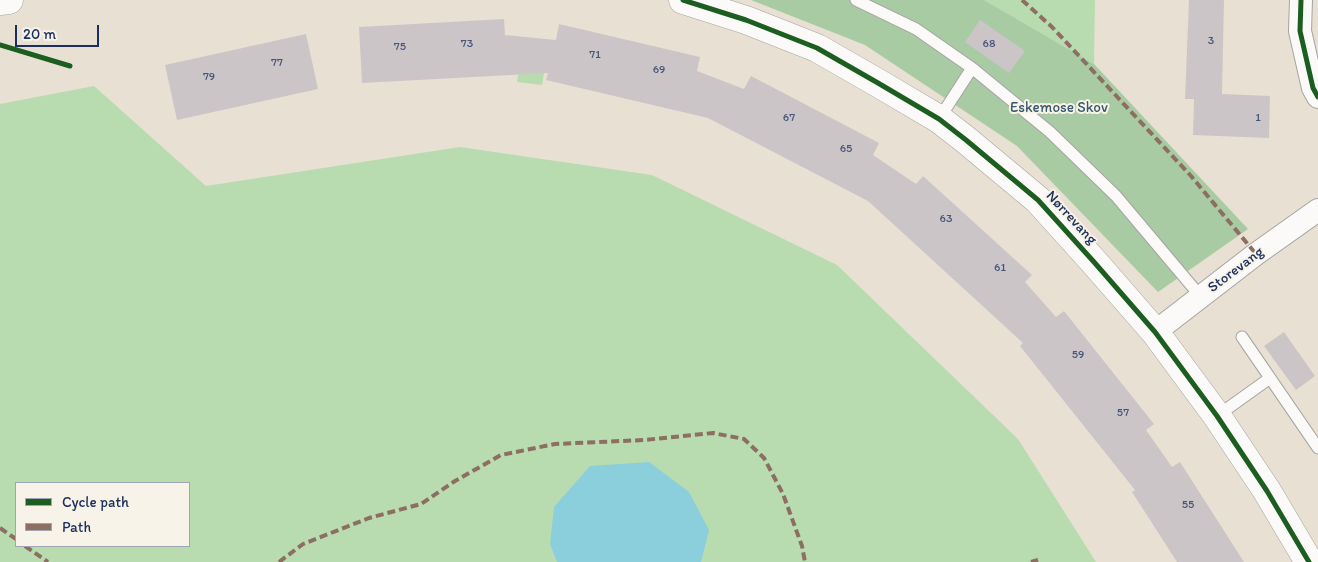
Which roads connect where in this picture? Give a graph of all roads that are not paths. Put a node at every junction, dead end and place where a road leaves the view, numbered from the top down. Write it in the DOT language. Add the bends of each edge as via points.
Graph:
graph roads {
  1 [pos="9,0"];
  2 [pos="683,0"];
  3 [pos="856,0"];
  4 [pos="1301,0"];
  5 [pos="0,1"];
  6 [pos="972,68"];
  7 [pos="1318,97"];
  8 [pos="938,120"];
  9 [pos="1318,210"];
  10 [pos="1201,297"];
  11 [pos="1155,332"];
  12 [pos="1242,337"];
  13 [pos="1270,378"];
  14 [pos="1217,416"];
  15 [pos="1318,448"];
  16 [pos="1309,562"];
  1 -- 5 [label="street"];
  2 -- 8 [label="street, Nørrevang" via="817,48"];
  3 -- 6 [label="lane" via="916,29"];
  4 -- 7 [label="street" via="1300,31"];
  6 -- 8 [label="lane"];
  6 -- 10 [label="lane" via="1050,132 1116,196"];
  8 -- 11 [label="street, Nørrevang" via="1038,200"];
  9 -- 10 [label="street, Storevang"];
  10 -- 11 [label="street, Storevang"];
  11 -- 14 [label="street, Nørrevang"];
  12 -- 13 [label="lane"];
  13 -- 14 [label="lane"];
  13 -- 15 [label="lane"];
  14 -- 16 [label="street, Nørrevang"];
}
